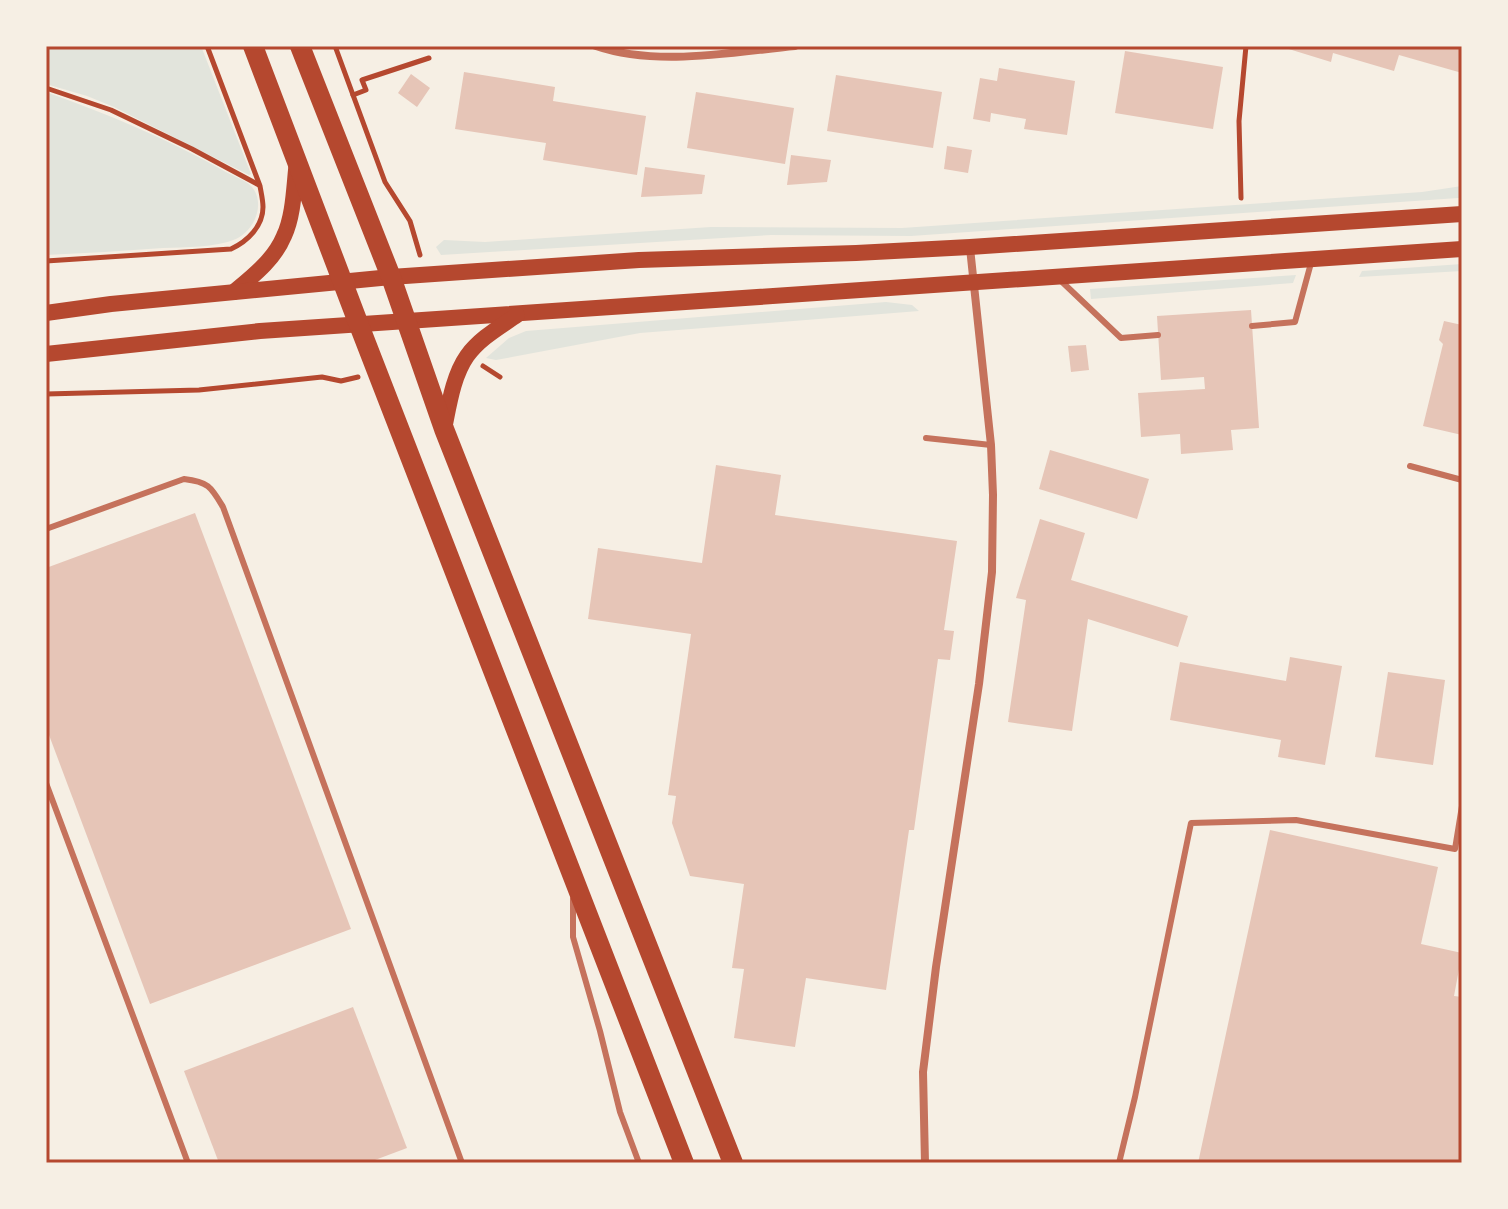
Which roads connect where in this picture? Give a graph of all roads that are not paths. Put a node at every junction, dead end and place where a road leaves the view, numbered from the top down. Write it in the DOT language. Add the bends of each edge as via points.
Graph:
graph roads {
  1 [pos="253,46"];
  2 [pos="300,46"];
  3 [pos="596,46"];
  4 [pos="795,46"];
  5 [pos="297,160"];
  6 [pos="1462,214"];
  7 [pos="970,247"];
  8 [pos="1462,249"];
  9 [pos="1312,259"];
  10 [pos="391,277"];
  11 [pos="1056,277"];
  12 [pos="343,282"];
  13 [pos="974,282"];
  14 [pos="234,292"];
  15 [pos="46,313"];
  16 [pos="521,313"];
  17 [pos="405,322"];
  18 [pos="359,325"];
  19 [pos="1252,326"];
  20 [pos="1158,335"];
  21 [pos="46,354"];
  22 [pos="444,429"];
  23 [pos="926,438"];
  24 [pos="991,445"];
  25 [pos="1410,466"];
  26 [pos="1462,480"];
  27 [pos="46,529"];
  28 [pos="46,783"];
  29 [pos="1462,806"];
  30 [pos="1458,851"];
  31 [pos="573,879"];
  32 [pos="188,1163"];
  33 [pos="462,1163"];
  34 [pos="639,1163"];
  35 [pos="684,1163"];
  36 [pos="733,1163"];
  37 [pos="925,1163"];
  38 [pos="1119,1163"];
  1 -- 5 [label="main road"];
  2 -- 10 [label="main road"];
  3 -- 4 [label="street" via="648,57"];
  5 -- 12 [label="main road"];
  5 -- 14 [label="main road" via="285,236 272,257"];
  6 -- 7 [label="main road"];
  7 -- 10 [label="main road" via="639,260"];
  7 -- 13 [label="street"];
  8 -- 9 [label="main road"];
  9 -- 11 [label="main road"];
  9 -- 19 [label="lane" via="1295,322"];
  10 -- 12 [label="main road"];
  10 -- 17 [label="main road"];
  11 -- 13 [label="main road"];
  11 -- 20 [label="lane" via="1121,338"];
  12 -- 14 [label="main road"];
  12 -- 18 [label="main road"];
  13 -- 16 [label="main road"];
  13 -- 24 [label="street"];
  14 -- 15 [label="main road"];
  16 -- 17 [label="main road"];
  16 -- 22 [label="main road" via="467,356"];
  17 -- 18 [label="main road"];
  17 -- 22 [label="main road"];
  18 -- 21 [label="main road"];
  18 -- 31 [label="main road"];
  22 -- 36 [label="main road"];
  23 -- 24 [label="lane"];
  24 -- 37 [label="street" via="992,572 923,1072"];
  25 -- 26 [label="lane"];
  27 -- 33 [label="lane" via="184,479 211,488 223,507"];
  28 -- 32 [label="lane"];
  29 -- 30 [label="lane"];
  30 -- 38 [label="lane" via="1296,820 1191,823"];
  31 -- 34 [label="lane" via="573,937"];
  31 -- 35 [label="main road"];
}
